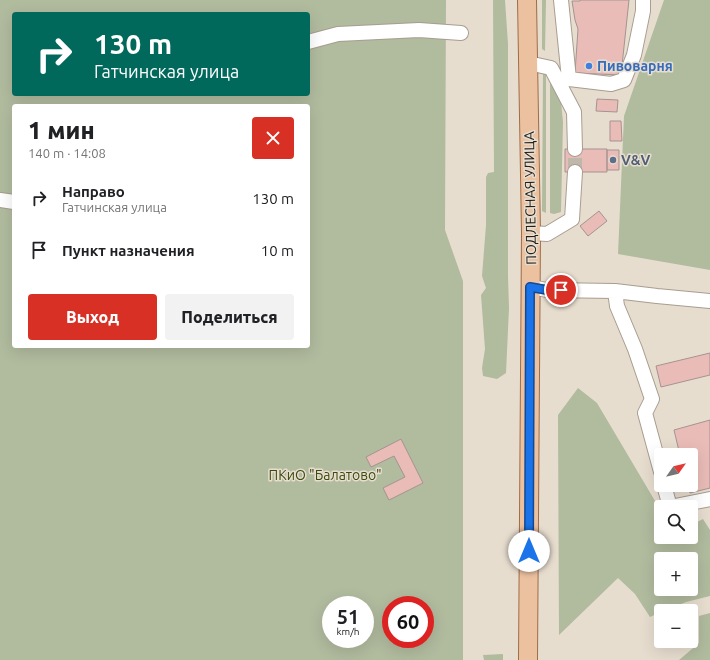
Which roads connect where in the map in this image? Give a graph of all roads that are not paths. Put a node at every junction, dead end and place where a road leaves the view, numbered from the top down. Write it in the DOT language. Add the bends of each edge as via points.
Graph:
graph roads {
  1 [pos="527,0"];
  2 [pos="561,0"];
  3 [pos="643,0"];
  4 [pos="461,33"];
  5 [pos="310,41"];
  6 [pos="528,63"];
  7 [pos="575,149"];
  8 [pos="575,172"];
  9 [pos="0,200"];
  10 [pos="12,202"];
  11 [pos="531,233"];
  12 [pos="530,287"];
  13 [pos="615,291"];
  14 [pos="710,301"];
  15 [pos="654,448"];
  16 [pos="666,492"];
  17 [pos="710,499"];
  18 [pos="528,660"];
  1 -- 6 [label="main road, ПОДЛЕСНАЯ УЛИЦА"];
  2 -- 3 [label="street" via="569,79 611,84 624,80 634,55"];
  4 -- 5 [label="street" via="418,30 338,34"];
  6 -- 7 [label="street" via="551,68 574,112"];
  6 -- 11 [label="main road, ПОДЛЕСНАЯ УЛИЦА"];
  8 -- 11 [label="street" via="572,219 547,234"];
  9 -- 10 [label="street"];
  11 -- 12 [label="main road, ПОДЛЕСНАЯ УЛИЦА"];
  12 -- 13 [label="street" via="547,290"];
  12 -- 18 [label="main road, ПОДЛЕСНАЯ УЛИЦА"];
  13 -- 14 [label="street"];
  13 -- 15 [label="street" via="617,306 652,399 645,413"];
  16 -- 17 [label="street" via="670,507"];
}
